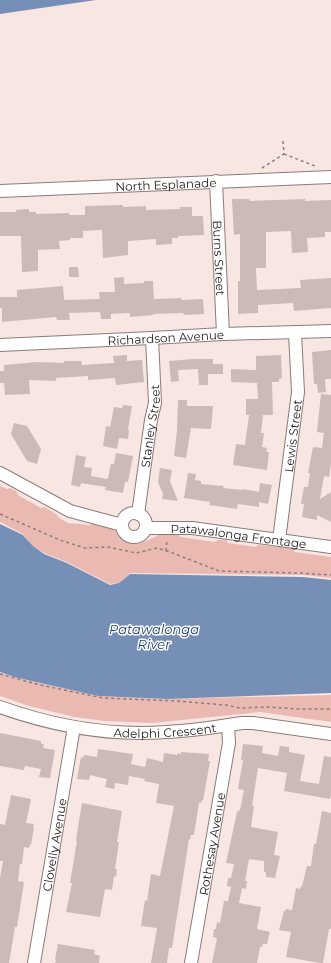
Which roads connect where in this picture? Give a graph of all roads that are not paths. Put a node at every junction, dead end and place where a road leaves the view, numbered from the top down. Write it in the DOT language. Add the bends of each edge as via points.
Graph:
graph roads {
  1 [pos="331,177"];
  2 [pos="216,181"];
  3 [pos="0,192"];
  4 [pos="331,331"];
  5 [pos="295,333"];
  6 [pos="223,334"];
  7 [pos="152,338"];
  8 [pos="0,345"];
  9 [pos="0,473"];
  10 [pos="138,514"];
  11 [pos="122,525"];
  12 [pos="146,528"];
  13 [pos="279,540"];
  14 [pos="331,547"];
  15 [pos="0,707"];
  16 [pos="228,725"];
  17 [pos="74,727"];
  18 [pos="331,734"];
  19 [pos="34,963"];
  20 [pos="191,963"];
  1 -- 2 [label="street, North Esplanade"];
  2 -- 3 [label="street, North Esplanade"];
  2 -- 6 [label="street, Burns Street"];
  4 -- 5 [label="street, Richardson Avenue"];
  5 -- 6 [label="street, Richardson Avenue"];
  5 -- 13 [label="street, Lewis Street" via="298,392"];
  6 -- 7 [label="street, Richardson Avenue"];
  7 -- 8 [label="street, Richardson Avenue"];
  7 -- 10 [label="street, Stanley Street" via="155,403"];
  9 -- 11 [label="street" via="70,511"];
  10 -- 11 [label="street" via="127,516"];
  10 -- 12 [label="street" via="146,521"];
  11 -- 12 [label="street" via="124,532 132,537 140,536"];
  12 -- 13 [label="street, Patawalonga Frontage" via="192,528"];
  13 -- 14 [label="street, Patawalonga Frontage"];
  15 -- 17 [label="street, Adelphi Crescent"];
  16 -- 17 [label="street, Adelphi Crescent" via="188,731 144,733"];
  16 -- 18 [label="street, Adelphi Crescent" via="266,724"];
  16 -- 20 [label="street, Rothesay Avenue" via="229,743"];
  17 -- 19 [label="street, Clovelly Avenue"];
}
